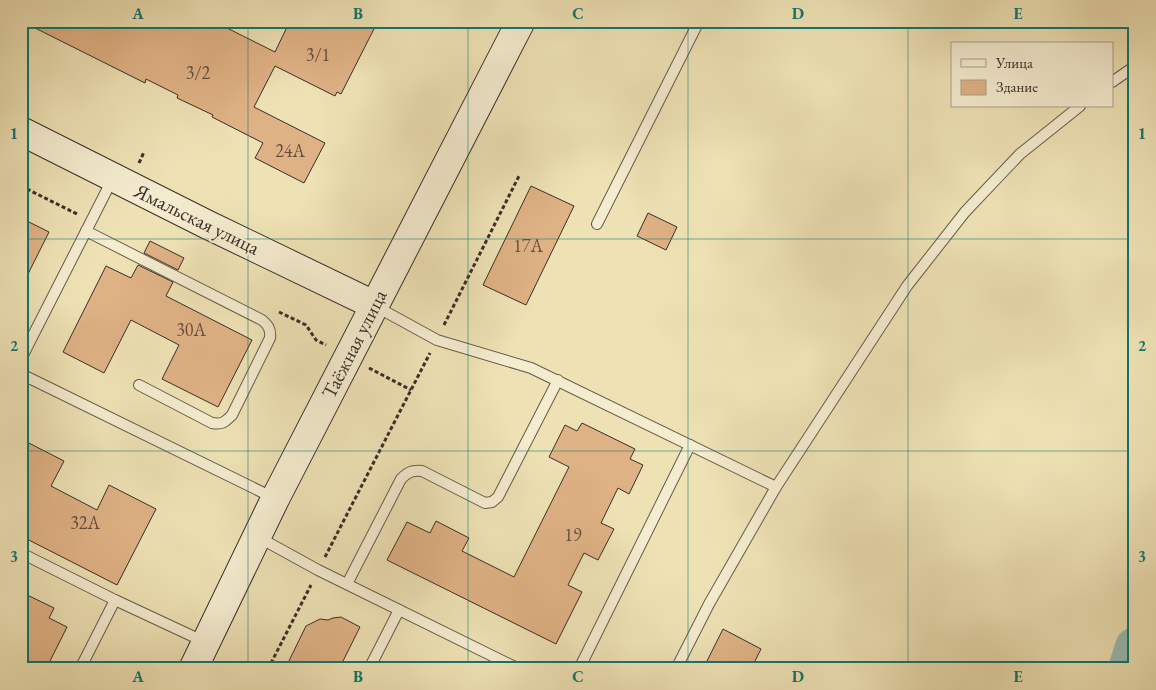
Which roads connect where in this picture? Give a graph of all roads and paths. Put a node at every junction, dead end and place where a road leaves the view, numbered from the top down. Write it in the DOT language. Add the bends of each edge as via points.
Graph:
graph roads {
  1 [pos="521,21"];
  2 [pos="699,21"];
  3 [pos="1135,66"];
  4 [pos="1114,81"];
  5 [pos="1078,108"];
  6 [pos="21,131"];
  7 [pos="520,174"];
  8 [pos="113,178"];
  9 [pos="598,224"];
  10 [pos="86,231"];
  11 [pos="374,305"];
  12 [pos="437,340"];
  13 [pos="21,360"];
  14 [pos="21,374"];
  15 [pos="558,380"];
  16 [pos="139,385"];
  17 [pos="690,445"];
  18 [pos="776,487"];
  19 [pos="276,499"];
  20 [pos="258,537"];
  21 [pos="21,553"];
  22 [pos="318,570"];
  23 [pos="347,584"];
  24 [pos="115,600"];
  25 [pos="398,610"];
  26 [pos="206,642"];
  27 [pos="80,669"];
  28 [pos="193,669"];
  29 [pos="268,669"];
  30 [pos="369,669"];
  31 [pos="520,669"];
  32 [pos="579,669"];
  33 [pos="676,669"];
  1 -- 11 [label="street, Таёжная улица"];
  2 -- 9 [label="lane"];
  3 -- 4 [label="lane"];
  5 -- 18 [label="lane" via="1020,154 953,227 907,286"];
  6 -- 8 [label="street, Ямальская улица"];
  7 -- 12 [label="path"];
  8 -- 10 [label="lane"];
  8 -- 11 [label="street, Ямальская улица"];
  10 -- 13 [label="lane"];
  10 -- 16 [label="lane" via="262,320 271,332 232,415 225,422 212,423"];
  11 -- 12 [label="lane"];
  11 -- 19 [label="street, Таёжная улица"];
  12 -- 15 [label="lane" via="531,368"];
  12 -- 22 [label="path"];
  14 -- 19 [label="lane"];
  15 -- 17 [label="lane"];
  15 -- 23 [label="lane" via="498,498 485,503 422,471 406,473"];
  17 -- 18 [label="lane"];
  17 -- 32 [label="lane"];
  18 -- 33 [label="lane" via="708,604"];
  19 -- 20 [label="street, Таёжная улица"];
  20 -- 22 [label="lane"];
  20 -- 26 [label="street, Таёжная улица"];
  21 -- 24 [label="lane"];
  22 -- 23 [label="lane"];
  22 -- 29 [label="path"];
  23 -- 25 [label="lane"];
  24 -- 26 [label="lane"];
  24 -- 27 [label="lane"];
  25 -- 30 [label="lane"];
  25 -- 31 [label="lane"];
  26 -- 28 [label="street, Таёжная улица"];
}
